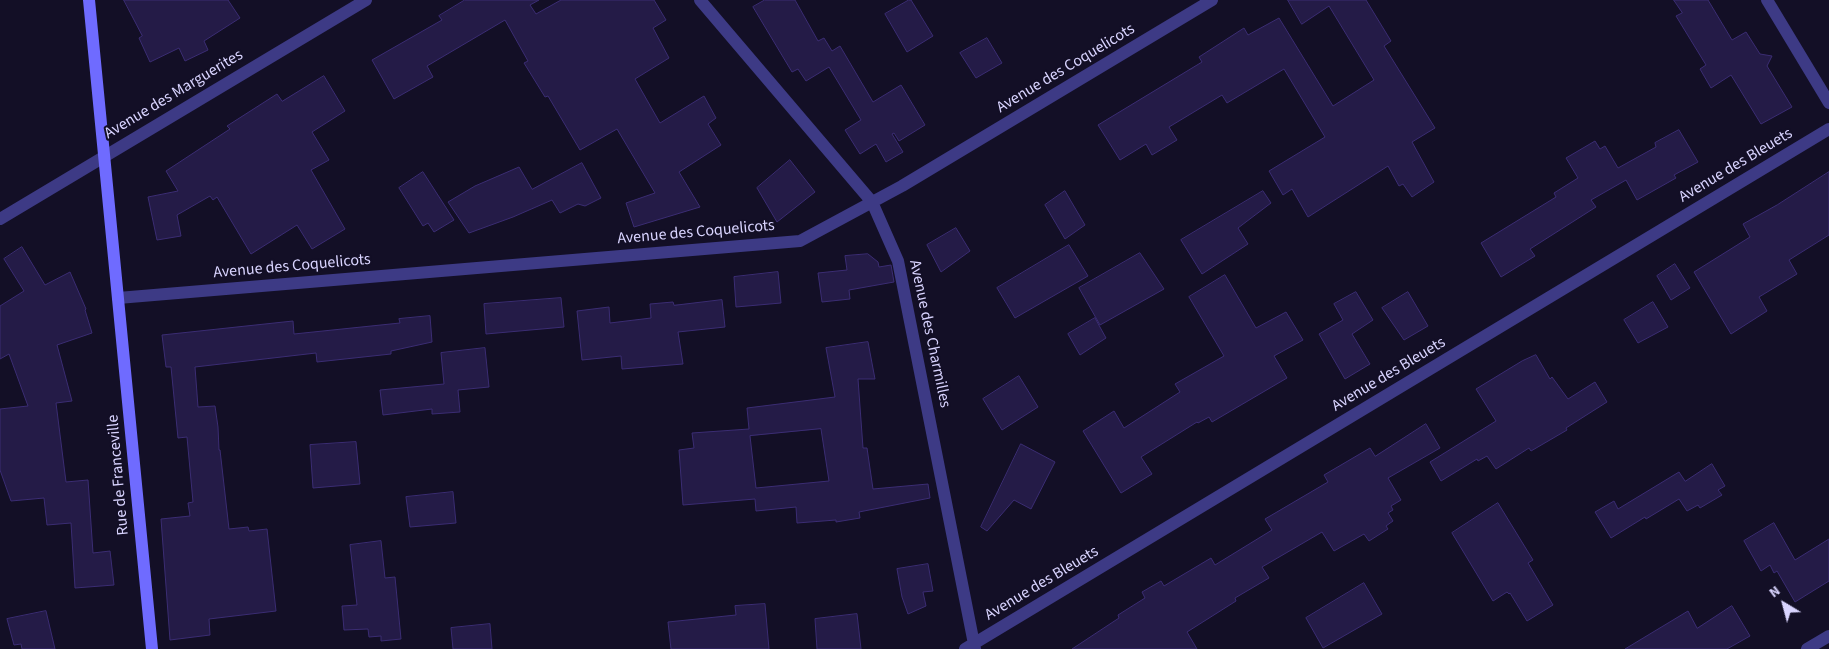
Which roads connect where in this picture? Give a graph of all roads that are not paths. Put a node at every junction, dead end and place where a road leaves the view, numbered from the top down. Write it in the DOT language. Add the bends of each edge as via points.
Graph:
graph roads {
  1 [pos="89,0"];
  2 [pos="366,0"];
  3 [pos="700,0"];
  4 [pos="1212,0"];
  5 [pos="1767,0"];
  6 [pos="1829,103"];
  7 [pos="1829,129"];
  8 [pos="104,156"];
  9 [pos="872,202"];
  10 [pos="0,219"];
  11 [pos="118,298"];
  12 [pos="1829,636"];
  13 [pos="971,648"];
  14 [pos="152,649"];
  15 [pos="1807,649"];
  1 -- 8 [label="street, Rue de Franceville"];
  2 -- 8 [label="street, Avenue des Marguerites"];
  3 -- 9 [label="street, Avenue des Charmilles"];
  4 -- 9 [label="street, Avenue des Coquelicots"];
  5 -- 6 [label="street"];
  7 -- 13 [label="street, Avenue des Bleuets"];
  8 -- 10 [label="street, Avenue des Marguerites"];
  8 -- 11 [label="street, Rue de Franceville"];
  9 -- 11 [label="street, Avenue des Coquelicots" via="800,241"];
  9 -- 13 [label="street, Avenue des Charmilles" via="898,261"];
  11 -- 14 [label="street, Rue de Franceville"];
  12 -- 15 [label="street"];
}
